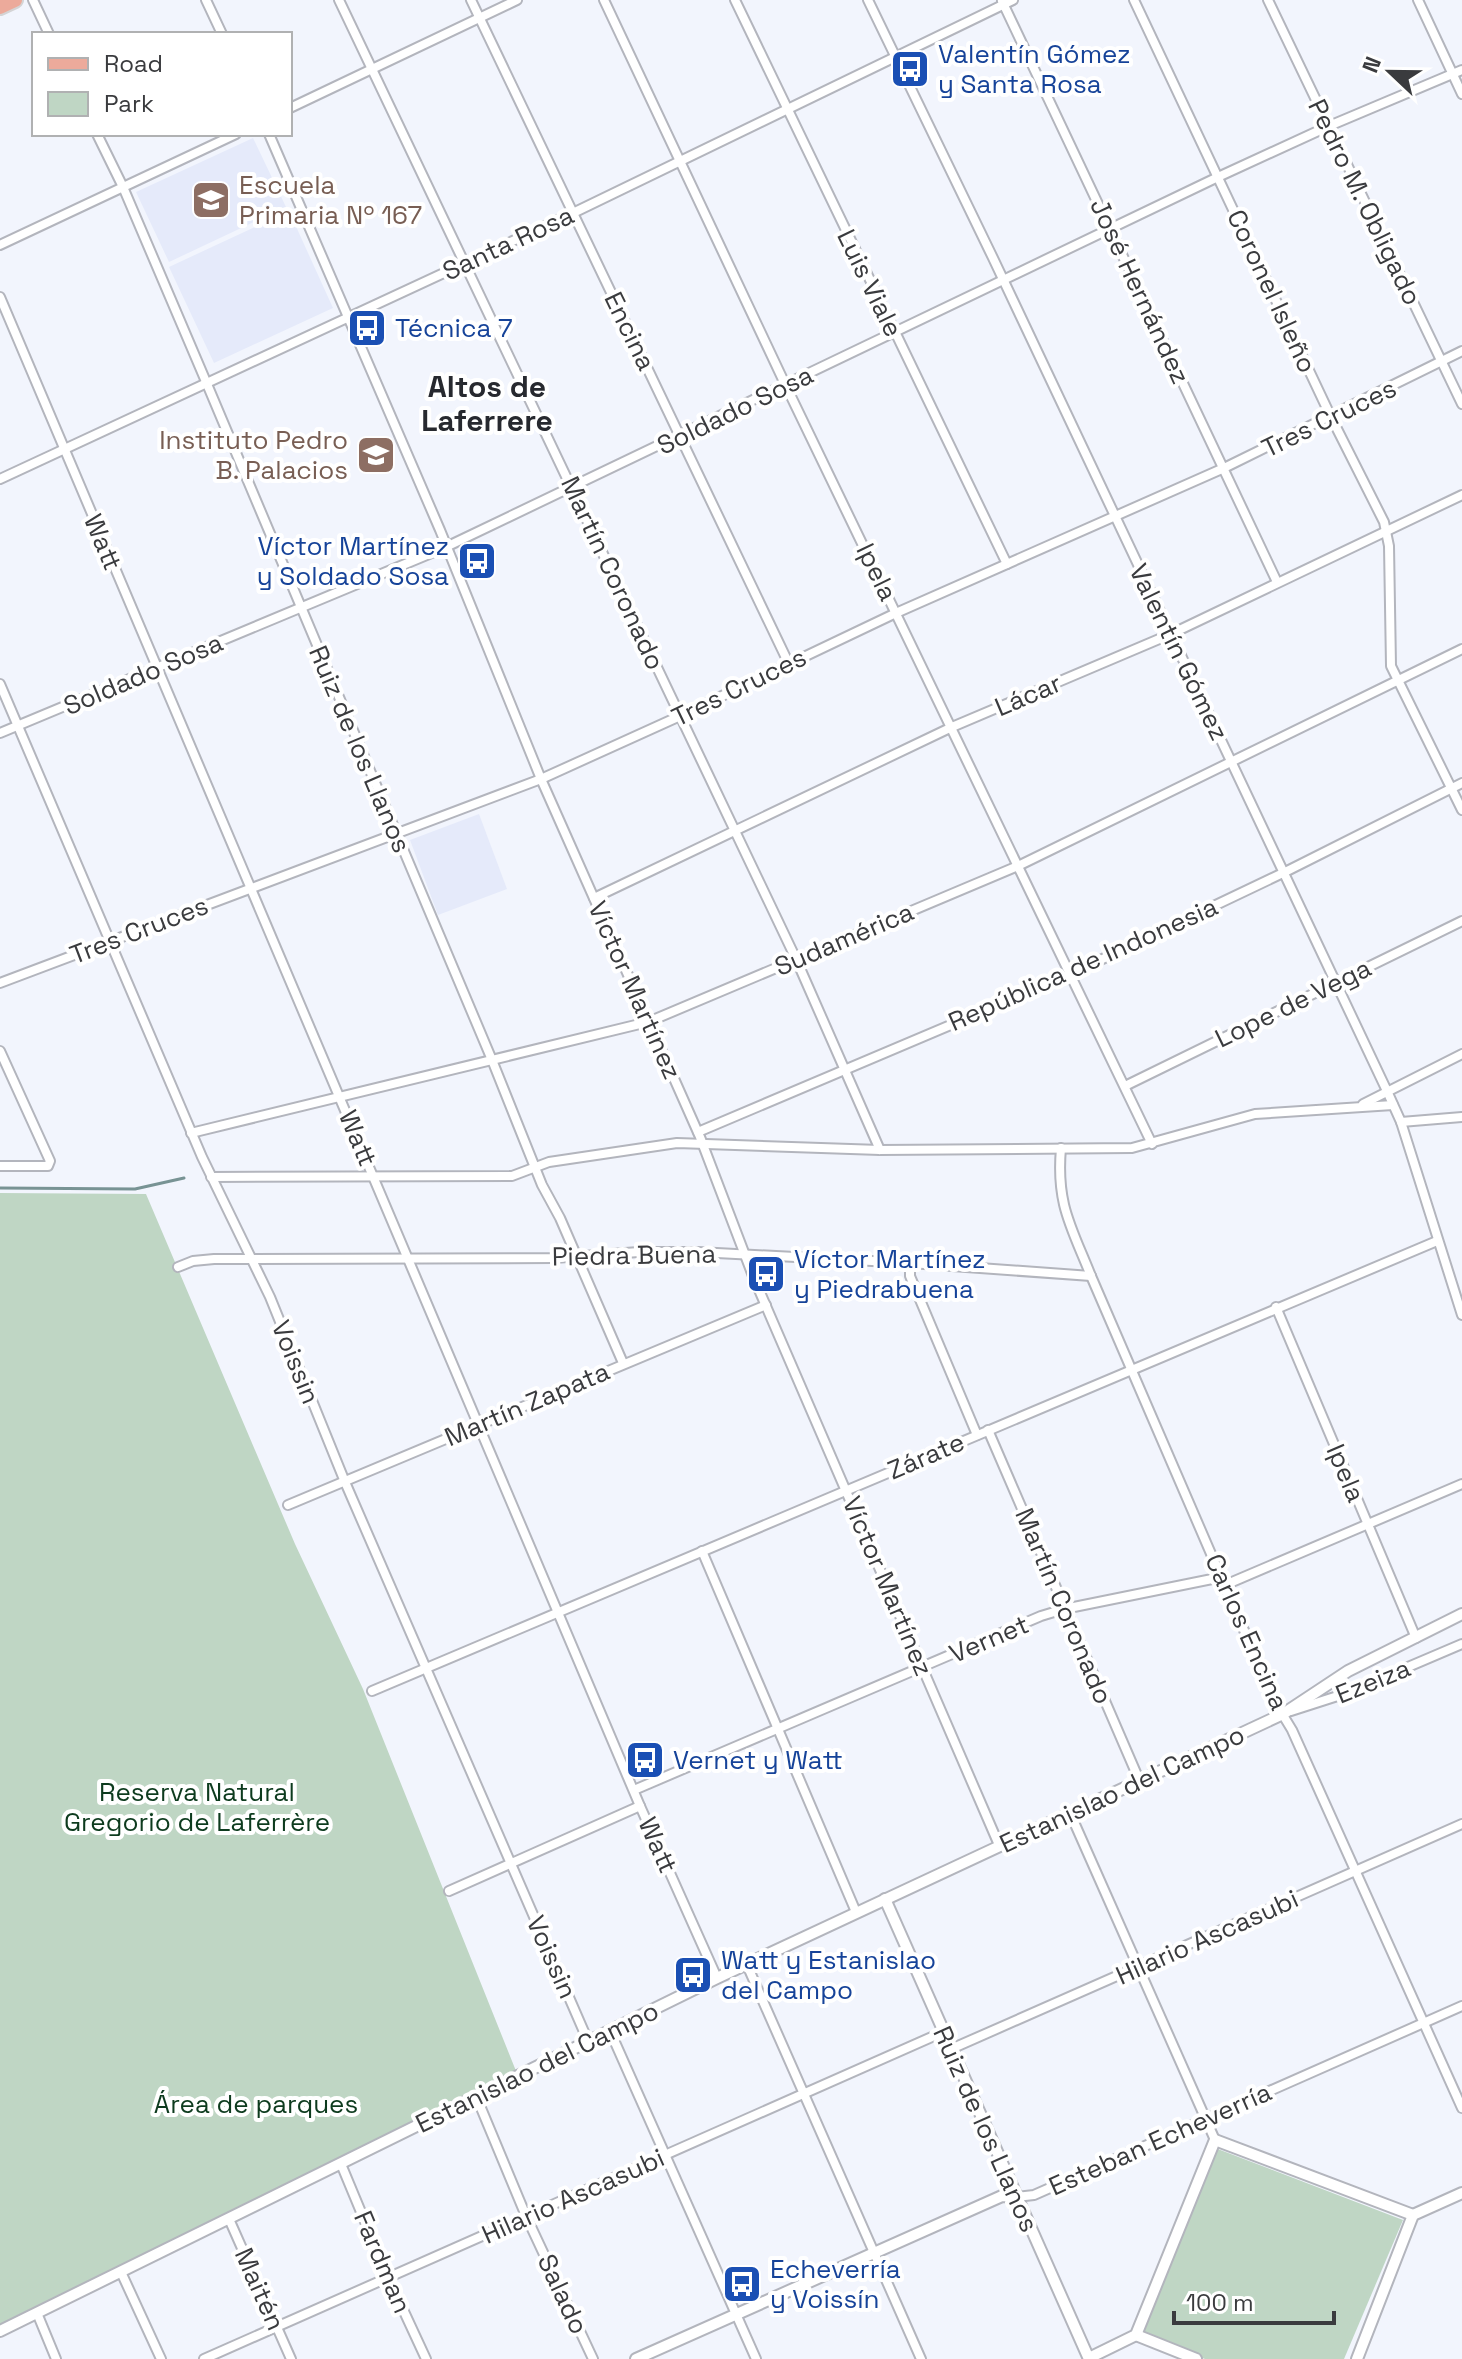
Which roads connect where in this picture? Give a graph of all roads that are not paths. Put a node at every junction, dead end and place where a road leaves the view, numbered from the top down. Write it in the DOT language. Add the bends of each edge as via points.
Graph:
graph roads {
  1 [pos="15,0"];
  2 [pos="33,0"];
  3 [pos="206,0"];
  4 [pos="339,0"];
  5 [pos="471,0"];
  6 [pos="517,0"];
  7 [pos="604,0"];
  8 [pos="735,0"];
  9 [pos="868,0"];
  10 [pos="1134,0"];
  11 [pos="1268,0"];
  12 [pos="1418,0"];
  13 [pos="1006,1"];
  14 [pos="0,7"];
  15 [pos="479,18"];
  16 [pos="48,32"];
  17 [pos="221,32"];
  18 [pos="895,56"];
  19 [pos="372,69"];
  20 [pos="1458,72"];
  21 [pos="1462,94"];
  22 [pos="292,107"];
  23 [pos="787,109"];
  24 [pos="1329,126"];
  25 [pos="98,136"];
  26 [pos="232,136"];
  27 [pos="270,136"];
  28 [pos="681,159"];
  29 [pos="1218,177"];
  30 [pos="123,187"];
  31 [pos="573,213"];
  32 [pos="1111,229"];
  33 [pos="0,245"];
  34 [pos="464,264"];
  35 [pos="1002,281"];
  36 [pos="0,297"];
  37 [pos="348,319"];
  38 [pos="894,333"];
  39 [pos="1462,351"];
  40 [pos="1443,362"];
  41 [pos="207,384"];
  42 [pos="785,384"];
  43 [pos="1462,404"];
  44 [pos="1331,417"];
  45 [pos="681,436"];
  46 [pos="64,450"];
  47 [pos="1224,468"];
  48 [pos="0,479"];
  49 [pos="572,487"];
  50 [pos="1462,495"];
  51 [pos="1114,518"];
  52 [pos="1387,531"];
  53 [pos="446,547"];
  54 [pos="1007,564"];
  55 [pos="1277,582"];
  56 [pos="301,609"];
  57 [pos="896,613"];
  58 [pos="1171,634"];
  59 [pos="1462,649"];
  60 [pos="788,662"];
  61 [pos="157,668"];
  62 [pos="1397,680"];
  63 [pos="0,684"];
  64 [pos="680,716"];
  65 [pos="18,727"];
  66 [pos="952,727"];
  67 [pos="0,733"];
  68 [pos="1231,761"];
  69 [pos="541,779"];
  70 [pos="1462,783"];
  71 [pos="1451,788"];
  72 [pos="1462,810"];
  73 [pos="736,832"];
  74 [pos="397,834"];
  75 [pos="1018,866"];
  76 [pos="1285,872"];
  77 [pos="251,888"];
  78 [pos="594,898"];
  79 [pos="1462,921"];
  80 [pos="109,942"];
  81 [pos="796,959"];
  82 [pos="1071,974"];
  83 [pos="1335,982"];
  84 [pos="0,983"];
  85 [pos="648,1022"];
  86 [pos="0,1051"];
  87 [pos="1462,1054"];
  88 [pos="492,1060"];
  89 [pos="845,1069"];
  90 [pos="1125,1086"];
  91 [pos="1387,1091"];
  92 [pos="340,1095"];
  93 [pos="1393,1105"];
  94 [pos="1361,1106"];
  95 [pos="1462,1117"];
  96 [pos="1401,1122"];
  97 [pos="698,1132"];
  98 [pos="191,1133"];
  99 [pos="704,1144"];
  100 [pos="1152,1144"];
  101 [pos="1061,1148"];
  102 [pos="880,1150"];
  103 [pos="0,1166"];
  104 [pos="534,1167"];
  105 [pos="374,1175"];
  106 [pos="211,1177"];
  107 [pos="1437,1241"];
  108 [pos="745,1253"];
  109 [pos="576,1256"];
  110 [pos="408,1259"];
  111 [pos="252,1260"];
  112 [pos="910,1263"];
  113 [pos="178,1267"];
  114 [pos="1091,1276"];
  115 [pos="766,1305"];
  116 [pos="1276,1307"];
  117 [pos="1462,1315"];
  118 [pos="623,1363"];
  119 [pos="1131,1370"];
  120 [pos="480,1424"];
  121 [pos="988,1430"];
  122 [pos="977,1435"];
  123 [pos="345,1482"];
  124 [pos="1462,1484"];
  125 [pos="847,1490"];
  126 [pos="288,1505"];
  127 [pos="1368,1525"];
  128 [pos="702,1551"];
  129 [pos="1224,1581"];
  130 [pos="1064,1609"];
  131 [pos="560,1612"];
  132 [pos="1462,1614"];
  133 [pos="1416,1638"];
  134 [pos="1462,1644"];
  135 [pos="922,1666"];
  136 [pos="427,1668"];
  137 [pos="372,1691"];
  138 [pos="1283,1714"];
  139 [pos="778,1727"];
  140 [pos="1140,1782"];
  141 [pos="634,1790"];
  142 [pos="640,1806"];
  143 [pos="1070,1813"];
  144 [pos="1462,1824"];
  145 [pos="999,1845"];
  146 [pos="510,1862"];
  147 [pos="1356,1871"];
  148 [pos="449,1891"];
  149 [pos="885,1899"];
  150 [pos="856,1912"];
  151 [pos="747,1965"];
  152 [pos="1139,1968"];
  153 [pos="717,1978"];
  154 [pos="1462,2006"];
  155 [pos="1423,2023"];
  156 [pos="610,2031"];
  157 [pos="943,2032"];
  158 [pos="588,2041"];
  159 [pos="951,2049"];
  160 [pos="804,2094"];
  161 [pos="476,2096"];
  162 [pos="1462,2108"];
  163 [pos="1205,2119"];
  164 [pos="1215,2140"];
  165 [pos="666,2155"];
  166 [pos="341,2164"];
  167 [pos="1462,2193"];
  168 [pos="1016,2197"];
  169 [pos="1413,2215"];
  170 [pos="526,2216"];
  171 [pos="229,2219"];
  172 [pos="873,2252"];
  173 [pos="121,2272"];
  174 [pos="388,2277"];
  175 [pos="37,2313"];
  176 [pos="737,2314"];
  177 [pos="276,2328"];
  178 [pos="0,2331"];
  179 [pos="1136,2335"];
  180 [pos="1089,2358"];
  181 [pos="56,2359"];
  182 [pos="161,2359"];
  183 [pos="204,2359"];
  184 [pos="291,2359"];
  185 [pos="426,2359"];
  186 [pos="593,2359"];
  187 [pos="636,2359"];
  188 [pos="756,2359"];
  189 [pos="921,2359"];
  190 [pos="1196,2359"];
  191 [pos="1357,2359"];
  1 -- 14 [label="main road"];
  2 -- 16 [label="street"];
  3 -- 17 [label="street"];
  4 -- 19 [label="street, Martín Coronado"];
  5 -- 15 [label="street, Encina"];
  6 -- 15 [label="street"];
  7 -- 28 [label="street, Ipela"];
  8 -- 23 [label="street, Luis Viale"];
  9 -- 18 [label="street, Valentín Gómez"];
  10 -- 29 [label="street, Coronel Isleño"];
  11 -- 24 [label="street, Pedro M. Obligado"];
  12 -- 20 [label="street"];
  13 -- 18 [label="street, Santa Rosa"];
  13 -- 32 [label="street, José Hernández"];
  15 -- 19 [label="street"];
  15 -- 31 [label="street, Encina"];
  18 -- 23 [label="street, Santa Rosa"];
  18 -- 35 [label="street, Valentín Gómez"];
  19 -- 22 [label="street"];
  19 -- 34 [label="street, Martín Coronado"];
  20 -- 21 [label="street"];
  20 -- 24 [label="street, Soldado Sosa"];
  23 -- 28 [label="street, Santa Rosa"];
  23 -- 38 [label="street, Luis Viale"];
  24 -- 29 [label="street, Soldado Sosa"];
  24 -- 40 [label="street, Pedro M. Obligado"];
  25 -- 30 [label="street, Ruiz de los Llanos"];
  26 -- 30 [label="street"];
  27 -- 37 [label="street, Víctor Martínez"];
  28 -- 31 [label="street, Santa Rosa"];
  28 -- 42 [label="street, Ipela"];
  29 -- 32 [label="street, Soldado Sosa"];
  29 -- 44 [label="street, Coronel Isleño"];
  30 -- 33 [label="street"];
  30 -- 41 [label="street, Ruiz de los Llanos"];
  31 -- 34 [label="street, Santa Rosa"];
  31 -- 45 [label="street, Encina"];
  32 -- 35 [label="street, Soldado Sosa"];
  32 -- 47 [label="street, José Hernández"];
  34 -- 37 [label="street, Santa Rosa"];
  34 -- 49 [label="street, Martín Coronado"];
  35 -- 38 [label="street, Soldado Sosa"];
  35 -- 51 [label="street, Valentín Gómez"];
  36 -- 46 [label="street, Watt"];
  37 -- 41 [label="street, Santa Rosa"];
  37 -- 53 [label="street, Víctor Martínez"];
  38 -- 42 [label="street, Soldado Sosa"];
  38 -- 54 [label="street, Luis Viale"];
  39 -- 40 [label="street, Tres Cruces"];
  40 -- 43 [label="street, Pedro M. Obligado"];
  40 -- 44 [label="street, Tres Cruces"];
  41 -- 46 [label="street, Santa Rosa"];
  41 -- 56 [label="street, Ruiz de los Llanos"];
  42 -- 45 [label="street, Soldado Sosa"];
  42 -- 57 [label="street, Ipela"];
  44 -- 47 [label="street, Tres Cruces"];
  44 -- 52 [label="street, Coronel Isleño"];
  45 -- 49 [label="street, Soldado Sosa"];
  45 -- 60 [label="street, Encina"];
  46 -- 48 [label="street, Santa Rosa"];
  46 -- 61 [label="street, Watt"];
  47 -- 51 [label="street, Tres Cruces"];
  47 -- 55 [label="street, José Hernández"];
  49 -- 53 [label="street, Soldado Sosa"];
  49 -- 64 [label="street, Martín Coronado"];
  50 -- 52 [label="street, Lácar"];
  51 -- 54 [label="street, Tres Cruces"];
  51 -- 58 [label="street, Valentín Gómez"];
  52 -- 55 [label="street, Lácar"];
  52 -- 62 [label="street, Coronel Isleño" via="1390,655"];
  53 -- 56 [label="street, Soldado Sosa"];
  53 -- 69 [label="street, Víctor Martínez"];
  54 -- 57 [label="street, Tres Cruces"];
  55 -- 58 [label="street, Lácar"];
  56 -- 61 [label="street, Soldado Sosa"];
  56 -- 74 [label="street, Ruiz de los Llanos"];
  57 -- 60 [label="street, Tres Cruces"];
  57 -- 66 [label="street, Ipela"];
  58 -- 66 [label="street, Lácar"];
  58 -- 68 [label="street, Valentín Gómez"];
  59 -- 62 [label="street, Sudamérica"];
  60 -- 64 [label="street, Tres Cruces"];
  61 -- 65 [label="street, Soldado Sosa"];
  61 -- 77 [label="street, Watt"];
  62 -- 68 [label="street, Sudamérica"];
  62 -- 71 [label="street, Coronel Isleño"];
  63 -- 65 [label="street, Voissin"];
  64 -- 69 [label="street, Tres Cruces"];
  64 -- 73 [label="street, Martín Coronado"];
  65 -- 67 [label="street, Soldado Sosa"];
  65 -- 80 [label="street, Voissin"];
  66 -- 73 [label="street, Lácar"];
  66 -- 75 [label="street, Ipela"];
  68 -- 75 [label="street, Sudamérica"];
  68 -- 76 [label="street, Valentín Gómez"];
  69 -- 74 [label="street, Tres Cruces"];
  69 -- 78 [label="street, Víctor Martínez"];
  70 -- 71 [label="street, República de Indonesia"];
  71 -- 72 [label="street, Coronel Isleño"];
  71 -- 76 [label="street, República de Indonesia"];
  73 -- 78 [label="street, Lácar"];
  73 -- 81 [label="street, Martín Coronado"];
  74 -- 77 [label="street, Tres Cruces"];
  74 -- 88 [label="street, Ruiz de los Llanos"];
  75 -- 81 [label="street, Sudamérica"];
  75 -- 82 [label="street, Ipela"];
  76 -- 82 [label="street, República de Indonesia"];
  76 -- 83 [label="street, Valentín Gómez"];
  77 -- 80 [label="street, Tres Cruces"];
  77 -- 92 [label="street, Watt"];
  78 -- 85 [label="street, Víctor Martínez"];
  79 -- 83 [label="street, Lope de Vega"];
  80 -- 84 [label="street, Tres Cruces"];
  80 -- 98 [label="street, Voissin"];
  81 -- 85 [label="street, Sudamérica"];
  81 -- 89 [label="street, Martín Coronado"];
  82 -- 89 [label="street, República de Indonesia"];
  82 -- 90 [label="street, Ipela"];
  83 -- 90 [label="street, Lope de Vega"];
  83 -- 91 [label="street, Valentín Gómez"];
  85 -- 88 [label="street, Sudamérica"];
  85 -- 97 [label="street, Víctor Martínez"];
  86 -- 103 [label="street" via="48,1154 48,1166"];
  87 -- 91 [label="street"];
  88 -- 92 [label="street, Sudamérica"];
  88 -- 104 [label="street, Ruiz de los Llanos"];
  89 -- 97 [label="street, República de Indonesia"];
  89 -- 102 [label="street, Martín Coronado"];
  90 -- 100 [label="street, Ipela"];
  91 -- 93 [label="street, Valentín Gómez"];
  91 -- 94 [label="street"];
  92 -- 98 [label="street, Sudamérica"];
  92 -- 105 [label="street, Watt"];
  93 -- 94 [label="street"];
  93 -- 96 [label="street, Valentín Gómez"];
  94 -- 100 [label="street" via="1255,1114"];
  95 -- 96 [label="street"];
  96 -- 107 [label="street, Valentín Gómez"];
  97 -- 99 [label="street, Víctor Martínez"];
  98 -- 106 [label="street, Voissin"];
  99 -- 102 [label="street"];
  99 -- 104 [label="street" via="662,1145"];
  99 -- 108 [label="street, Víctor Martínez"];
  100 -- 101 [label="street"];
  101 -- 102 [label="street"];
  101 -- 114 [label="street, Carlos Encina" via="1062,1205"];
  104 -- 105 [label="street" via="512,1176"];
  104 -- 109 [label="street, Ruiz de los Llanos"];
  105 -- 106 [label="street"];
  105 -- 110 [label="street, Watt"];
  106 -- 111 [label="street, Voissin"];
  107 -- 116 [label="street, Zárate"];
  107 -- 117 [label="street, Valentín Gómez"];
  108 -- 109 [label="street, Piedra Buena"];
  108 -- 112 [label="street, Piedra Buena"];
  108 -- 115 [label="street, Víctor Martínez"];
  109 -- 110 [label="street, Piedra Buena"];
  109 -- 118 [label="street, Ruiz de los Llanos"];
  110 -- 111 [label="street, Piedra Buena"];
  110 -- 120 [label="street, Watt"];
  111 -- 113 [label="street, Piedra Buena" via="202,1260"];
  111 -- 123 [label="street, Voissin"];
  112 -- 114 [label="street, Piedra Buena"];
  112 -- 122 [label="street" via="910,1276"];
  114 -- 119 [label="street, Carlos Encina"];
  115 -- 118 [label="street, Martín Zapata"];
  115 -- 125 [label="street, Víctor Martínez"];
  116 -- 119 [label="street, Zárate"];
  116 -- 127 [label="street, Ipela"];
  118 -- 120 [label="street, Martín Zapata"];
  119 -- 121 [label="street, Zárate"];
  119 -- 129 [label="street, Carlos Encina"];
  120 -- 123 [label="street, Martín Zapata"];
  120 -- 131 [label="street, Watt"];
  121 -- 122 [label="street, Zárate"];
  121 -- 130 [label="street, Martín Coronado"];
  122 -- 125 [label="street, Zárate"];
  123 -- 126 [label="street, Martín Zapata"];
  123 -- 136 [label="street, Voissin"];
  124 -- 127 [label="street, Vernet"];
  125 -- 128 [label="street, Zárate"];
  125 -- 135 [label="street, Víctor Martínez"];
  127 -- 129 [label="street, Vernet"];
  127 -- 133 [label="street, Ipela"];
  128 -- 131 [label="street, Zárate"];
  128 -- 139 [label="street"];
  129 -- 130 [label="street, Vernet"];
  129 -- 138 [label="street, Carlos Encina"];
  130 -- 135 [label="street, Vernet"];
  130 -- 140 [label="street, Martín Coronado"];
  131 -- 136 [label="street, Zárate"];
  131 -- 141 [label="street, Watt"];
  132 -- 133 [label="street, Estanislao del Campo"];
  133 -- 138 [label="street, Estanislao del Campo" via="1348,1671"];
  134 -- 138 [label="street, Ezeiza"];
  135 -- 139 [label="street, Vernet"];
  135 -- 145 [label="street, Víctor Martínez"];
  136 -- 137 [label="street, Zárate"];
  136 -- 146 [label="street, Voissin"];
  138 -- 140 [label="street, Estanislao del Campo"];
  138 -- 147 [label="street, Carlos Encina"];
  139 -- 141 [label="street, Vernet"];
  139 -- 150 [label="street"];
  140 -- 143 [label="street, Estanislao del Campo"];
  141 -- 142 [label="street, Watt"];
  142 -- 146 [label="street"];
  142 -- 153 [label="street, Watt"];
  143 -- 145 [label="street, Estanislao del Campo"];
  143 -- 152 [label="street"];
  144 -- 147 [label="street, Hilario Ascasubi"];
  145 -- 149 [label="street, Estanislao del Campo"];
  146 -- 148 [label="street"];
  146 -- 158 [label="street, Voissin"];
  147 -- 152 [label="street, Hilario Ascasubi"];
  147 -- 155 [label="street, Carlos Encina"];
  149 -- 150 [label="street, Estanislao del Campo"];
  149 -- 157 [label="street, Ruiz de los Llanos"];
  150 -- 151 [label="street, Estanislao del Campo"];
  151 -- 153 [label="street, Estanislao del Campo"];
  151 -- 160 [label="street"];
  152 -- 159 [label="street, Hilario Ascasubi"];
  152 -- 163 [label="street"];
  153 -- 156 [label="street, Estanislao del Campo"];
  154 -- 155 [label="street, Esteban Echeverría"];
  155 -- 162 [label="street, Carlos Encina"];
  155 -- 163 [label="street, Esteban Echeverría"];
  156 -- 158 [label="street, Estanislao del Campo"];
  156 -- 165 [label="street"];
  157 -- 159 [label="street, Ruiz de los Llanos"];
  157 -- 160 [label="street, Hilario Ascasubi"];
  158 -- 161 [label="street, Estanislao del Campo"];
  159 -- 168 [label="street, Ruiz de los Llanos"];
  160 -- 165 [label="street, Hilario Ascasubi"];
  160 -- 172 [label="street"];
  161 -- 166 [label="street, Estanislao del Campo"];
  161 -- 170 [label="street, Salado"];
  163 -- 164 [label="street"];
  163 -- 168 [label="street, Esteban Echeverría" via="1034,2195"];
  164 -- 169 [label="street"];
  164 -- 179 [label="street"];
  165 -- 170 [label="street, Hilario Ascasubi"];
  165 -- 176 [label="street"];
  166 -- 171 [label="street, Estanislao del Campo"];
  166 -- 174 [label="street, Fardman"];
  167 -- 169 [label="street"];
  168 -- 172 [label="street, Esteban Echeverría" via="1002,2196"];
  168 -- 180 [label="street, Ruiz de los Llanos"];
  169 -- 191 [label="street"];
  170 -- 174 [label="street, Hilario Ascasubi"];
  170 -- 186 [label="street, Salado"];
  171 -- 173 [label="street, Estanislao del Campo"];
  171 -- 177 [label="street, Maitén"];
  172 -- 176 [label="street, Esteban Echeverría"];
  172 -- 189 [label="street"];
  173 -- 175 [label="street, Estanislao del Campo"];
  173 -- 182 [label="street"];
  174 -- 177 [label="street, Hilario Ascasubi"];
  174 -- 185 [label="street, Fardman"];
  175 -- 178 [label="street, Estanislao del Campo"];
  175 -- 181 [label="street"];
  176 -- 187 [label="street, Esteban Echeverría"];
  176 -- 188 [label="street"];
  177 -- 183 [label="street, Hilario Ascasubi"];
  177 -- 184 [label="street, Maitén"];
  179 -- 180 [label="street"];
  179 -- 190 [label="street"];
}
